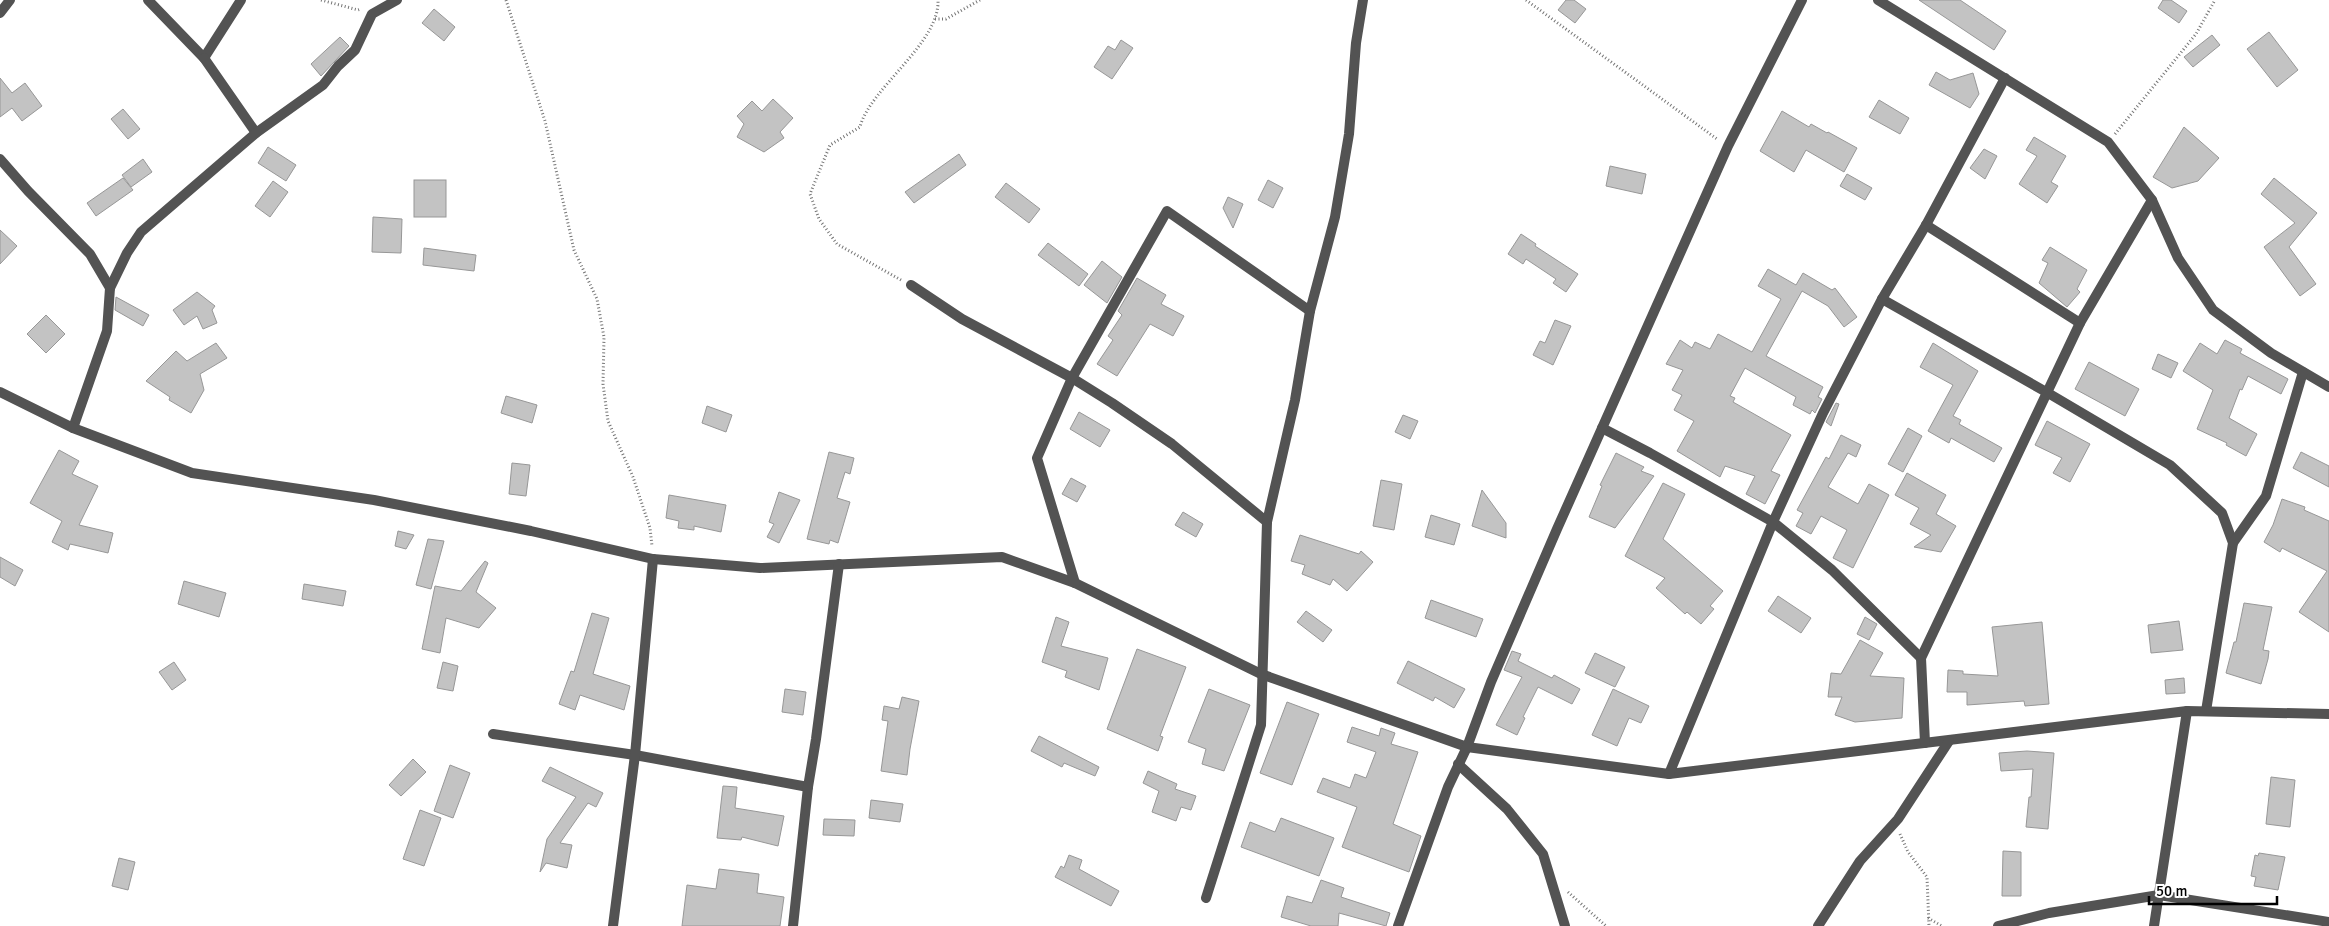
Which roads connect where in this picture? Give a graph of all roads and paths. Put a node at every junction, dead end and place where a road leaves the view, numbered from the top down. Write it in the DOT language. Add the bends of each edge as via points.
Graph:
graph roads {
  1 [pos="10,0"];
  2 [pos="148,0"];
  3 [pos="241,0"];
  4 [pos="321,0"];
  5 [pos="397,0"];
  6 [pos="506,0"];
  7 [pos="938,0"];
  8 [pos="980,0"];
  9 [pos="1363,0"];
  10 [pos="1526,0"];
  11 [pos="1802,0"];
  12 [pos="1878,0"];
  13 [pos="2215,0"];
  14 [pos="364,7"];
  15 [pos="0,13"];
  16 [pos="935,19"];
  17 [pos="204,58"];
  18 [pos="2005,78"];
  19 [pos="256,133"];
  20 [pos="2108,142"];
  21 [pos="1728,146"];
  22 [pos="0,159"];
  23 [pos="2152,200"];
  24 [pos="1926,225"];
  25 [pos="910,285"];
  26 [pos="110,288"];
  27 [pos="1882,299"];
  28 [pos="1310,311"];
  29 [pos="2080,323"];
  30 [pos="2303,372"];
  31 [pos="1072,378"];
  32 [pos="2329,387"];
  33 [pos="0,392"];
  34 [pos="2048,393"];
  35 [pos="73,428"];
  36 [pos="1602,428"];
  37 [pos="1268,522"];
  38 [pos="1773,522"];
  39 [pos="2233,544"];
  40 [pos="653,559"];
  41 [pos="839,564"];
  42 [pos="1075,583"];
  43 [pos="1921,658"];
  44 [pos="1261,674"];
  45 [pos="2187,711"];
  46 [pos="2206,711"];
  47 [pos="2329,714"];
  48 [pos="493,734"];
  49 [pos="1949,741"];
  50 [pos="1924,743"];
  51 [pos="1467,747"];
  52 [pos="635,754"];
  53 [pos="1458,764"];
  54 [pos="1669,774"];
  55 [pos="808,787"];
  56 [pos="1898,819"];
  57 [pos="1554,884"];
  58 [pos="2159,895"];
  59 [pos="1206,898"];
  60 [pos="1928,917"];
  61 [pos="2329,922"];
  62 [pos="613,926"];
  63 [pos="793,926"];
  64 [pos="1398,926"];
  65 [pos="1565,926"];
  66 [pos="1606,926"];
  67 [pos="1818,926"];
  68 [pos="1929,926"];
  69 [pos="1942,926"];
  70 [pos="1998,926"];
  71 [pos="2154,926"];
  1 -- 15 [label="street"];
  2 -- 17 [label="street"];
  3 -- 17 [label="street"];
  4 -- 14 [label="path" via="358,10"];
  5 -- 19 [label="street" via="372,14 355,50 323,85"];
  6 -- 40 [label="path" via="545,121 574,250 597,299 604,337 603,384 608,421 633,477 650,528"];
  7 -- 16 [label="path"];
  8 -- 16 [label="path" via="946,19"];
  9 -- 28 [label="street" via="1349,134 1335,218"];
  10 -- 21 [label="path"];
  11 -- 21 [label="street"];
  12 -- 18 [label="street"];
  13 -- 20 [label="path" via="2196,34"];
  16 -- 25 [label="path" via="913,53 863,114 860,128 830,145 810,194 819,219 837,244"];
  17 -- 19 [label="street"];
  18 -- 20 [label="street"];
  18 -- 24 [label="street"];
  19 -- 26 [label="street" via="141,232"];
  20 -- 23 [label="street"];
  21 -- 36 [label="street"];
  22 -- 26 [label="street" via="90,254"];
  23 -- 29 [label="street"];
  23 -- 30 [label="street" via="2178,258 2213,310 2271,354"];
  24 -- 27 [label="street"];
  24 -- 29 [label="street"];
  25 -- 31 [label="street" via="962,319"];
  26 -- 35 [label="street" via="107,331"];
  27 -- 34 [label="street"];
  27 -- 38 [label="street" via="1823,413"];
  28 -- 31 [label="street" via="1167,211"];
  28 -- 37 [label="street" via="1295,400"];
  29 -- 34 [label="street"];
  30 -- 32 [label="street"];
  30 -- 39 [label="street" via="2266,496"];
  31 -- 37 [label="street" via="1172,444"];
  31 -- 42 [label="street" via="1037,458"];
  33 -- 35 [label="street"];
  34 -- 39 [label="street" via="2170,465 2222,513"];
  34 -- 43 [label="street"];
  35 -- 40 [label="street" via="192,473 374,500"];
  36 -- 38 [label="street"];
  36 -- 51 [label="street" via="1491,682"];
  37 -- 44 [label="street"];
  38 -- 43 [label="street" via="1832,570"];
  38 -- 54 [label="street"];
  39 -- 46 [label="street"];
  40 -- 41 [label="street" via="760,568"];
  40 -- 52 [label="street"];
  41 -- 42 [label="street" via="1002,557"];
  41 -- 55 [label="street"];
  42 -- 44 [label="street"];
  43 -- 50 [label="street"];
  44 -- 51 [label="street"];
  44 -- 59 [label="street" via="1260,724"];
  45 -- 46 [label="street"];
  45 -- 49 [label="street"];
  45 -- 58 [label="street"];
  46 -- 47 [label="street"];
  48 -- 52 [label="street"];
  49 -- 50 [label="street"];
  49 -- 56 [label="street"];
  50 -- 54 [label="street"];
  51 -- 53 [label="street"];
  51 -- 54 [label="street"];
  52 -- 55 [label="street"];
  52 -- 62 [label="street"];
  53 -- 57 [label="street" via="1506,809 1543,854"];
  53 -- 64 [label="street"];
  55 -- 63 [label="street"];
  56 -- 60 [label="path" via="1900,837 1927,877"];
  56 -- 67 [label="street" via="1860,861"];
  57 -- 65 [label="street"];
  57 -- 66 [label="path" via="1572,894"];
  58 -- 61 [label="street"];
  58 -- 70 [label="street" via="2049,913"];
  58 -- 71 [label="street"];
  60 -- 68 [label="path"];
  60 -- 69 [label="path"];
}
